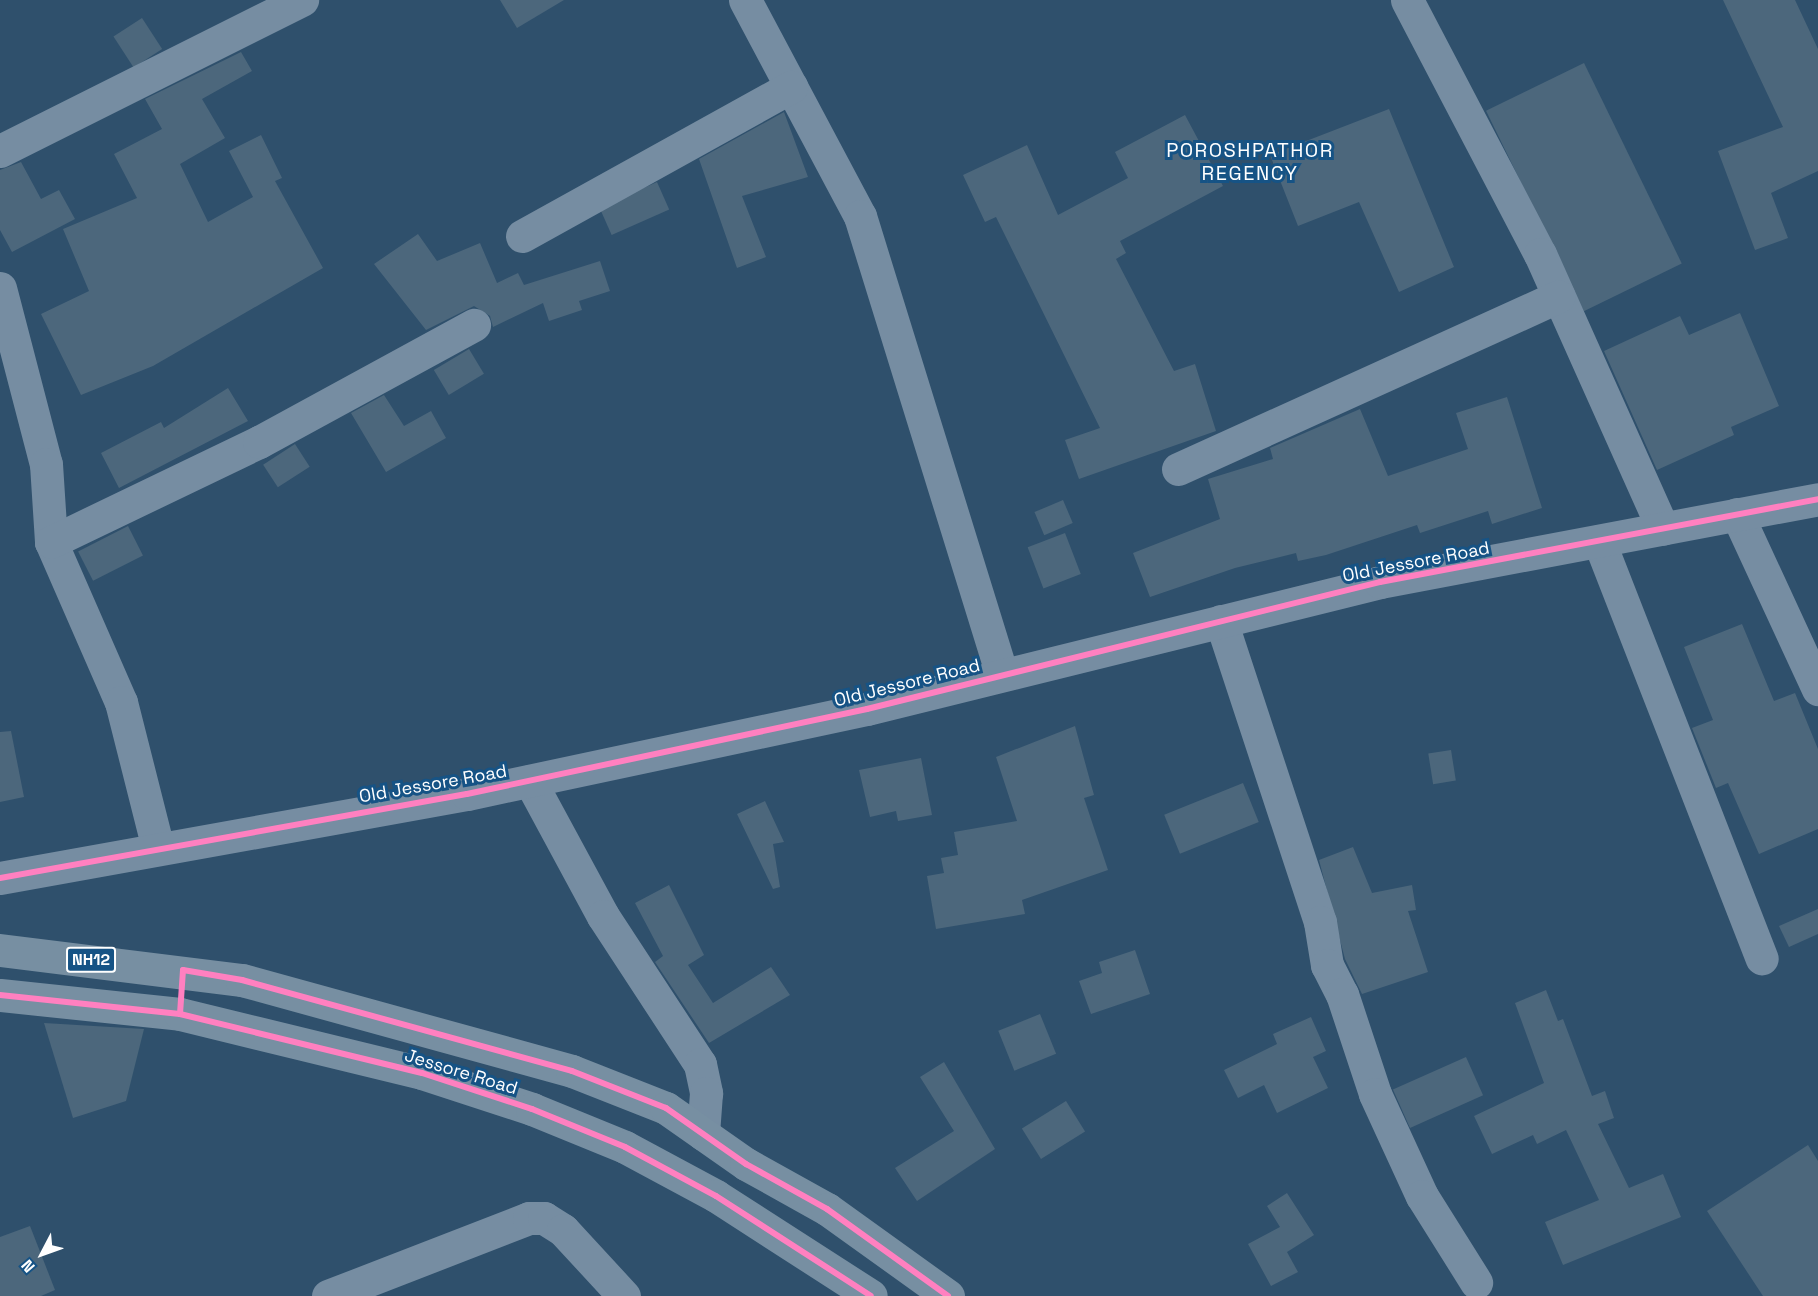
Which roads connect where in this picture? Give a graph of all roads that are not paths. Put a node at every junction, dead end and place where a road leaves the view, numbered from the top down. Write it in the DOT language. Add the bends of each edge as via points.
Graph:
graph roads {
  1 [pos="302,0"];
  2 [pos="745,0"];
  3 [pos="1407,0"];
  4 [pos="791,87"];
  5 [pos="0,151"];
  6 [pos="522,236"];
  7 [pos="0,288"];
  8 [pos="1559,296"];
  9 [pos="474,325"];
  10 [pos="1178,469"];
  11 [pos="1818,499"];
  12 [pos="1737,514"];
  13 [pos="1663,528"];
  14 [pos="1599,541"];
  15 [pos="51,542"];
  16 [pos="1221,621"];
  17 [pos="1002,675"];
  18 [pos="1818,689"];
  19 [pos="530,781"];
  20 [pos="158,848"];
  21 [pos="0,878"];
  22 [pos="0,950"];
  23 [pos="1762,958"];
  24 [pos="183,970"];
  25 [pos="0,995"];
  26 [pos="180,1014"];
  27 [pos="703,1134"];
  28 [pos="1476,1282"];
  29 [pos="864,1293"];
  30 [pos="328,1296"];
  31 [pos="624,1296"];
  32 [pos="948,1296"];
  1 -- 5 [label="street"];
  2 -- 4 [label="street"];
  3 -- 8 [label="street"];
  4 -- 6 [label="street"];
  4 -- 17 [label="street" via="860,216"];
  7 -- 15 [label="street" via="46,464"];
  8 -- 10 [label="street"];
  8 -- 13 [label="street"];
  9 -- 15 [label="street" via="260,442"];
  11 -- 12 [label="street, Old Jessore Road"];
  12 -- 13 [label="street, Old Jessore Road"];
  12 -- 18 [label="street"];
  13 -- 14 [label="street, Old Jessore Road"];
  14 -- 16 [label="street, Old Jessore Road" via="1380,582"];
  14 -- 23 [label="street"];
  15 -- 20 [label="street" via="121,702"];
  16 -- 17 [label="street, Old Jessore Road"];
  16 -- 28 [label="street" via="1320,922 1327,965 1342,994 1375,1094 1422,1196"];
  17 -- 19 [label="street, Old Jessore Road"];
  19 -- 20 [label="street, Old Jessore Road"];
  19 -- 27 [label="street" via="603,915 700,1064 706,1093"];
  20 -- 21 [label="street, Old Jessore Road"];
  22 -- 24 [label="highway, NH12"];
  24 -- 26 [label="highway"];
  24 -- 27 [label="highway, NH12" via="242,980 491,1044 666,1108"];
  25 -- 26 [label="highway, Jessore Road"];
  26 -- 29 [label="highway, Jessore Road" via="422,1073 626,1147 717,1196"];
  27 -- 32 [label="highway, NH12" via="827,1209"];
  30 -- 31 [label="street" via="529,1218 544,1218 563,1230"];
}
